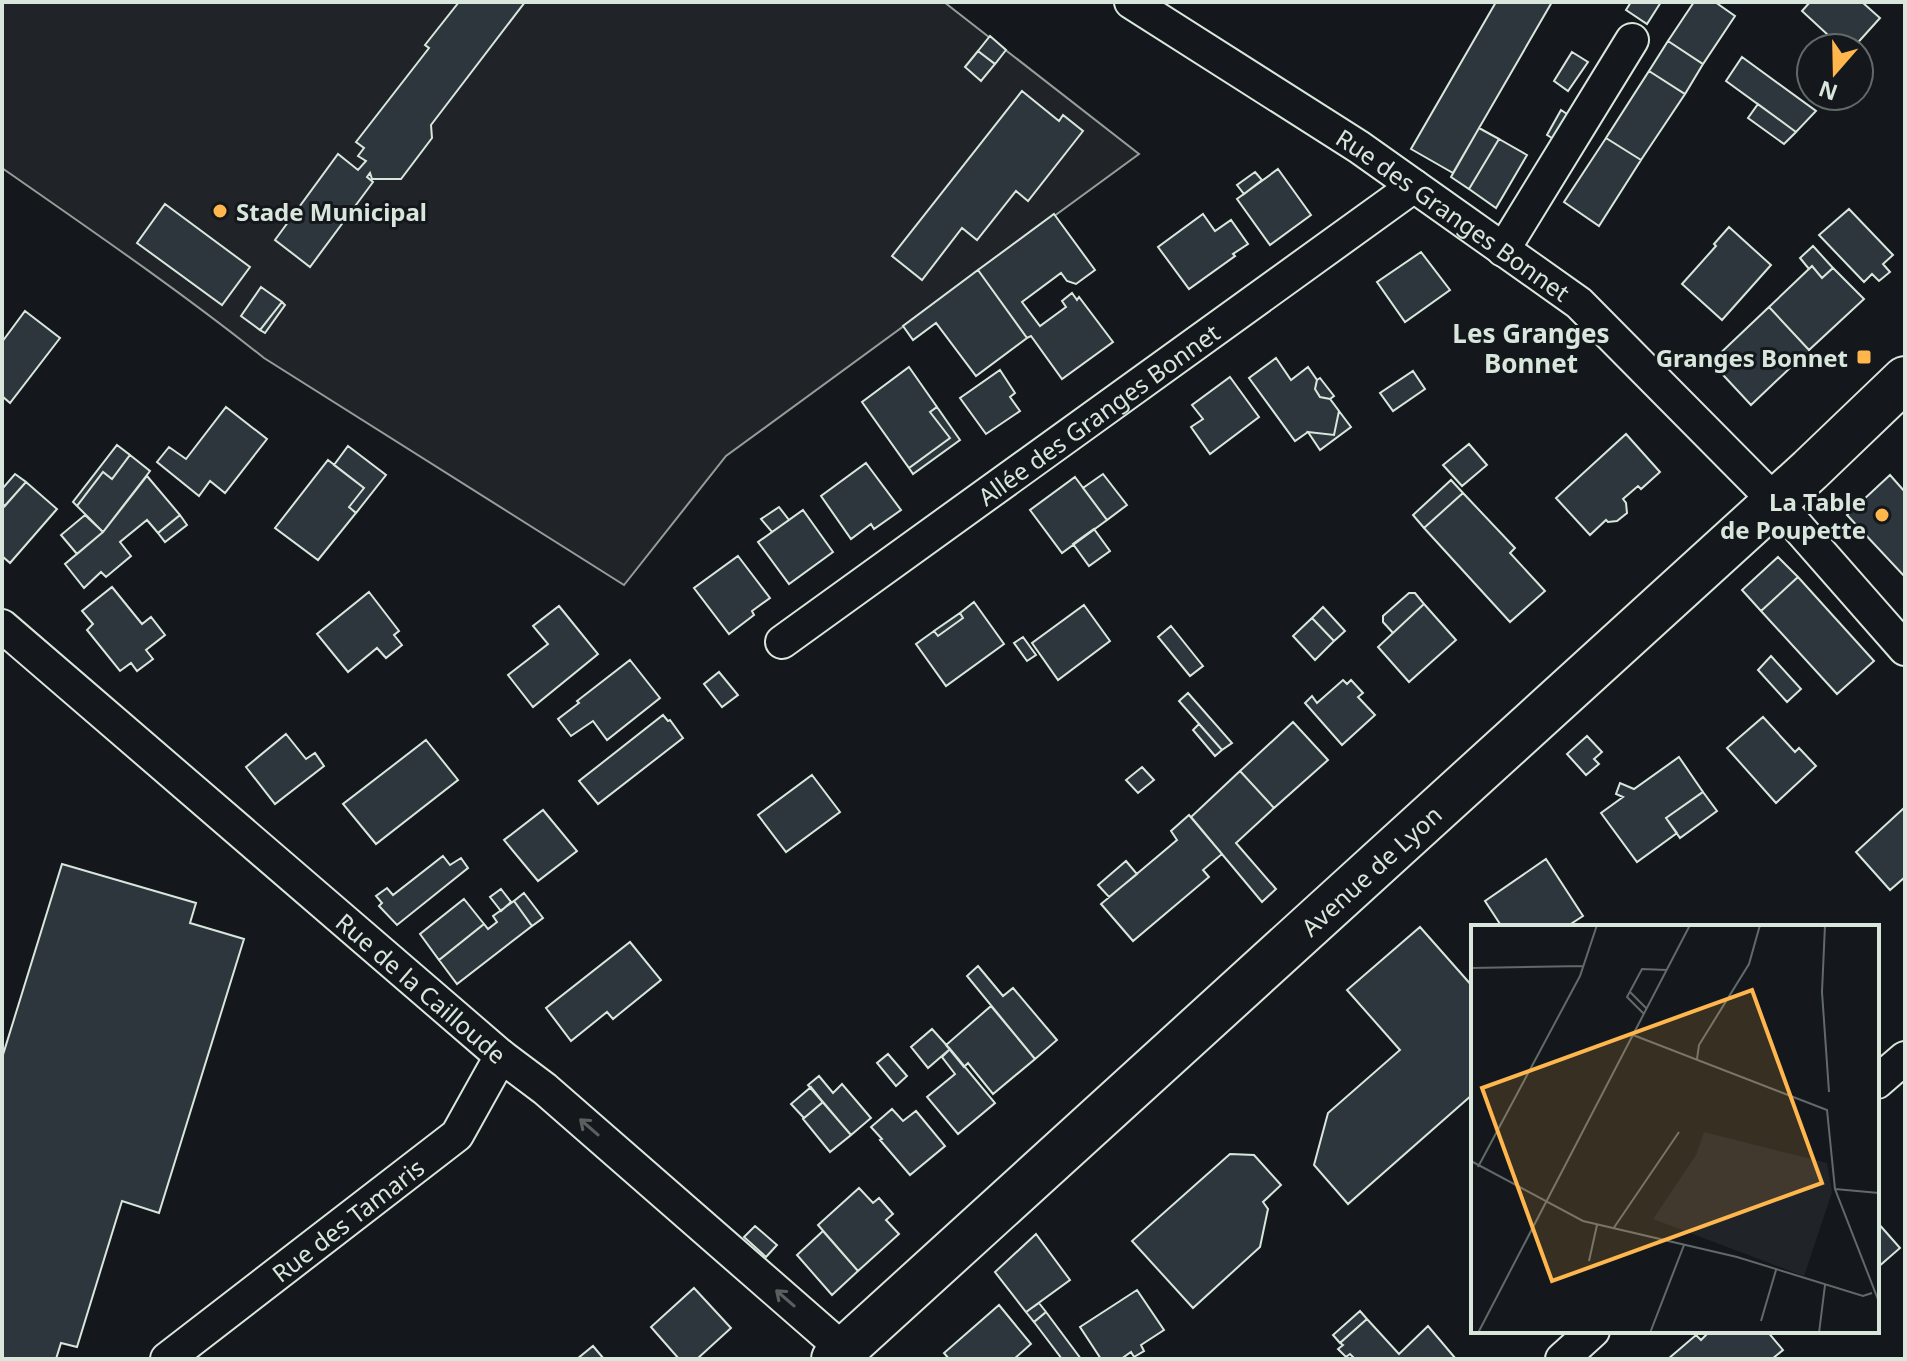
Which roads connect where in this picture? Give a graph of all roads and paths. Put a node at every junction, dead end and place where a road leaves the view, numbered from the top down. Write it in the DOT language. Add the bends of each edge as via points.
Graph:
graph roads {
  1 [pos="1131,2"];
  2 [pos="1632,40"];
  3 [pos="1414,186"];
  4 [pos="1503,250"];
  5 [pos="1905,379"];
  6 [pos="1775,501"];
  7 [pos="2,626"];
  8 [pos="782,642"];
  9 [pos="1905,649"];
  10 [pos="501,1056"];
  11 [pos="1905,1058"];
  12 [pos="1879,1080"];
  13 [pos="1591,1333"];
  14 [pos="839,1354"];
  15 [pos="167,1359"];
  16 [pos="1562,1359"];
  1 -- 3 [label="street, Rue des Granges Bonnet"];
  2 -- 4 [label="street"];
  3 -- 4 [label="street, Rue des Granges Bonnet"];
  3 -- 8 [label="street, Allée des Granges Bonnet"];
  4 -- 6 [label="street, Rue des Granges Bonnet" via="1579,303"];
  5 -- 6 [label="main road, Avenue de Lyon"];
  6 -- 9 [label="street, Rue des Granges Bonnet"];
  6 -- 14 [label="main road, Avenue de Lyon"];
  7 -- 10 [label="street, Rue de la Cailloude"];
  14 -- 10 [label="street, Rue de la Cailloude, one-way" via="545,1089"];
  10 -- 15 [label="street, Rue des Tamaris" via="457,1135"];
  11 -- 12 [label="street"];
  13 -- 16 [label="street"];
}
